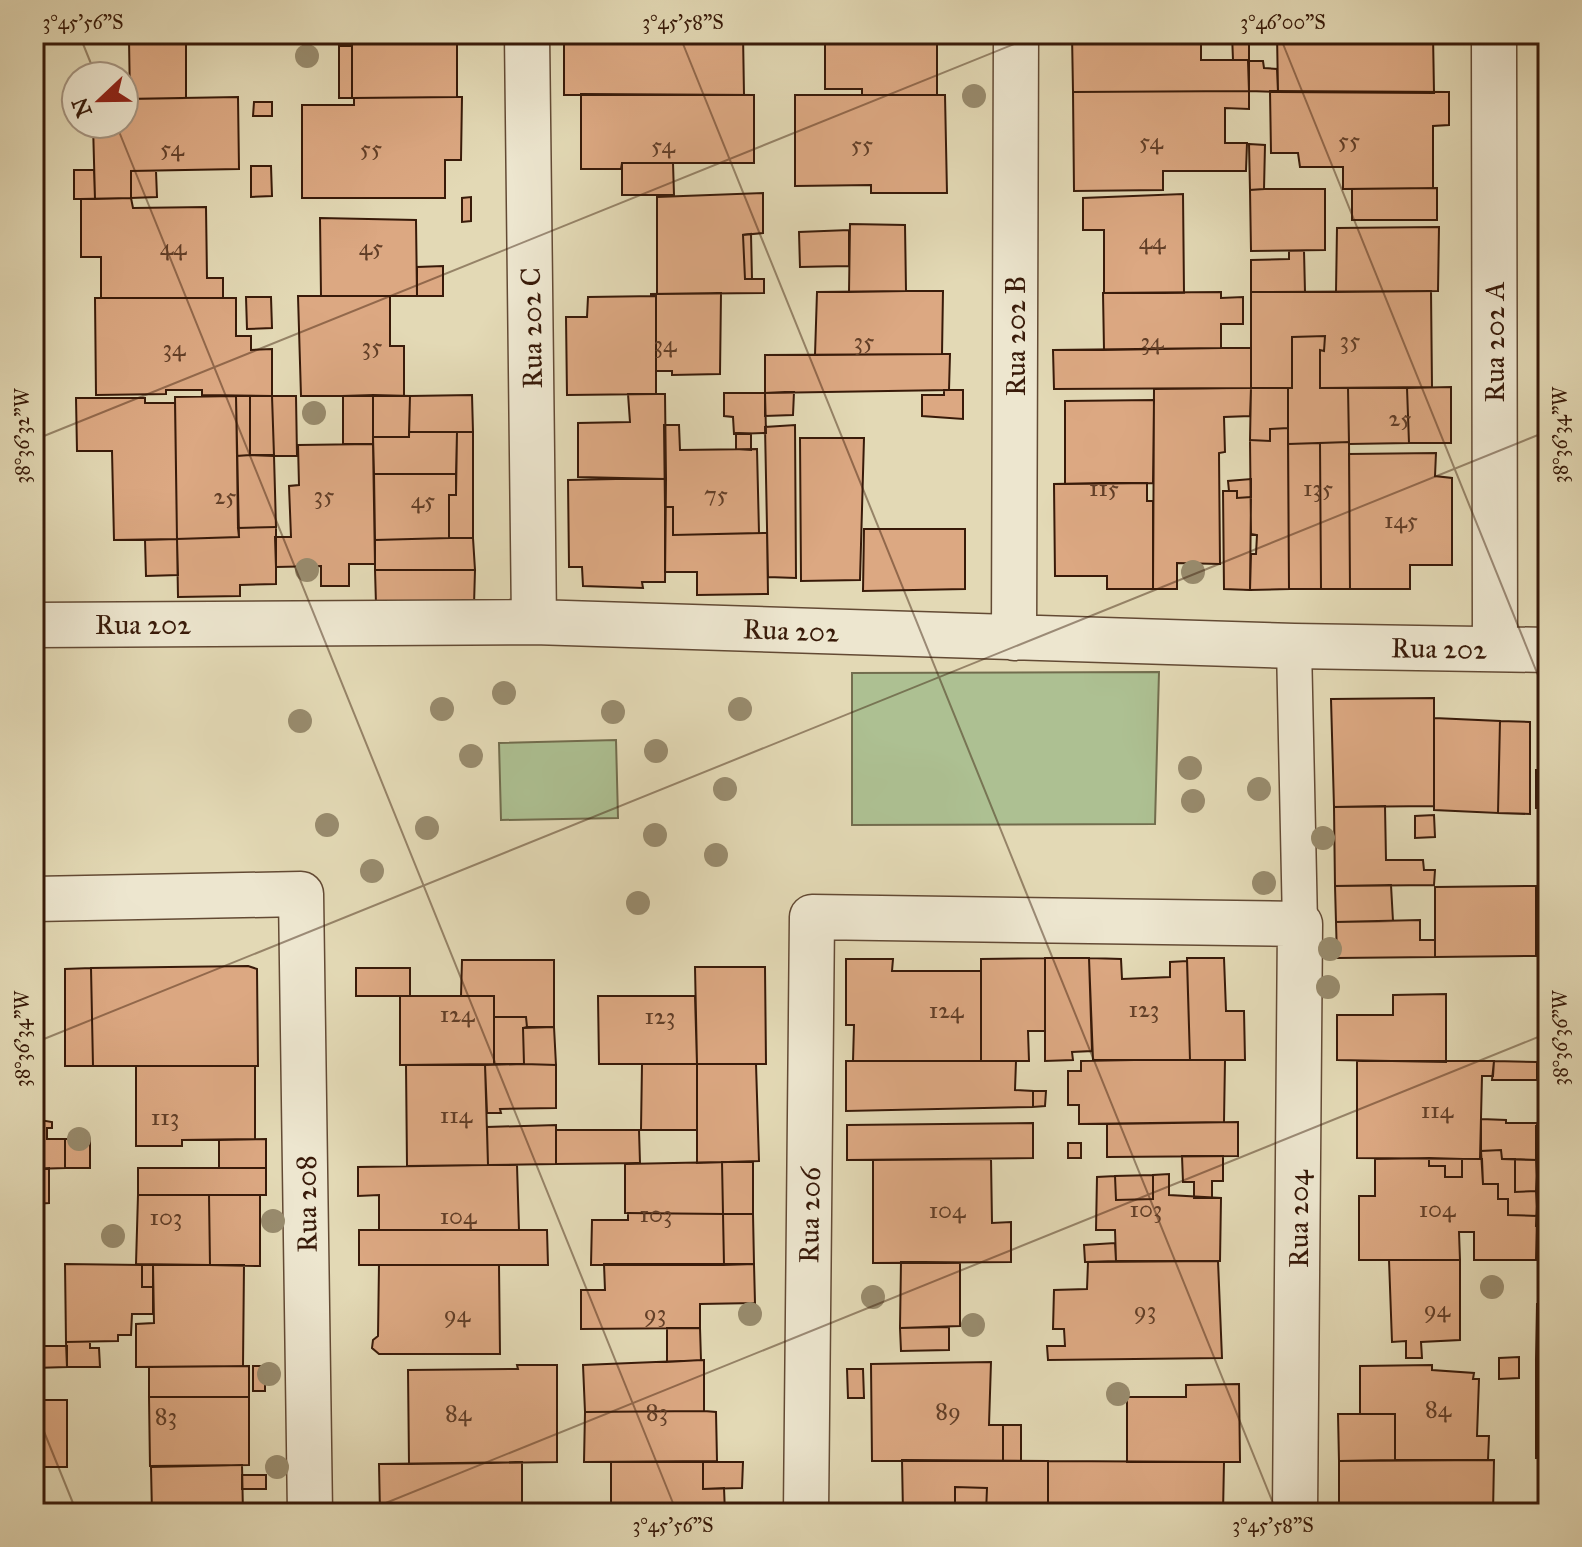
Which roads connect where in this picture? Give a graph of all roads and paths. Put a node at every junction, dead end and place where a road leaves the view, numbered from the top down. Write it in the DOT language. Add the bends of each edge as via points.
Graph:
graph roads {
  1 [pos="527,34"];
  2 [pos="1016,34"];
  3 [pos="1494,34"];
  4 [pos="534,622"];
  5 [pos="34,625"];
  6 [pos="1014,638"];
  7 [pos="1294,646"];
  8 [pos="1495,649"];
  9 [pos="1548,650"];
  10 [pos="34,899"];
  11 [pos="1300,924"];
  12 [pos="310,1513"];
  13 [pos="806,1513"];
  14 [pos="1295,1513"];
  1 -- 4 [label="street, Rua 202 C"];
  2 -- 6 [label="street, Rua 202 B"];
  3 -- 8 [label="street, Rua 202 A"];
  4 -- 5 [label="street, Rua 202"];
  4 -- 6 [label="street, Rua 202"];
  6 -- 7 [label="street, Rua 202"];
  7 -- 8 [label="street, Rua 202"];
  7 -- 11 [label="lane"];
  8 -- 9 [label="street, Rua 202"];
  10 -- 12 [label="street, Rua 208" via="301,894"];
  11 -- 13 [label="street, Rua 206" via="812,917"];
  11 -- 14 [label="street, Rua 204"];
}
